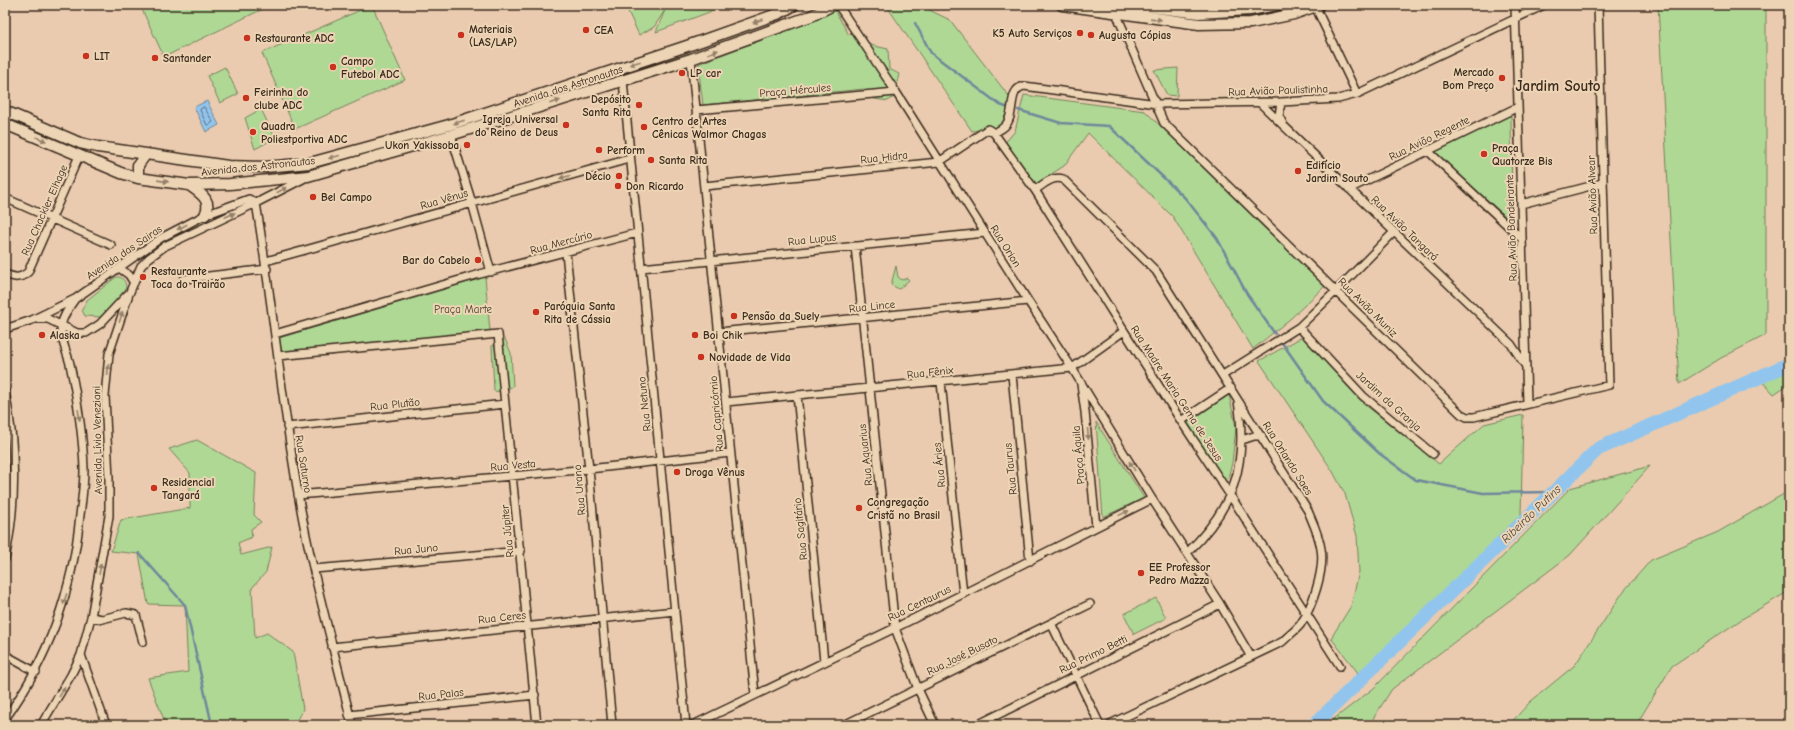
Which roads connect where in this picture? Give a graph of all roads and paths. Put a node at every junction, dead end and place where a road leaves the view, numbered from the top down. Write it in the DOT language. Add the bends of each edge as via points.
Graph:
graph roads {
  1 [pos="794,5"];
  2 [pos="833,5"];
  3 [pos="838,5"];
  4 [pos="1062,5"];
  5 [pos="1134,5"];
  6 [pos="1276,5"];
  7 [pos="1515,5"];
  8 [pos="1544,5"];
  9 [pos="1598,5"];
  10 [pos="1317,6"];
  11 [pos="1116,13"];
  12 [pos="1515,18"];
  13 [pos="691,60"];
  14 [pos="623,81"];
  15 [pos="896,92"];
  16 [pos="1357,94"];
  17 [pos="1260,102"];
  18 [pos="1281,102"];
  19 [pos="1157,104"];
  20 [pos="1518,107"];
  21 [pos="696,110"];
  22 [pos="5,111"];
  23 [pos="5,124"];
  24 [pos="1284,128"];
  25 [pos="994,133"];
  26 [pos="451,135"];
  27 [pos="1427,150"];
  28 [pos="146,154"];
  29 [pos="79,156"];
  30 [pos="629,159"];
  31 [pos="938,162"];
  32 [pos="308,176"];
  33 [pos="138,178"];
  34 [pos="1602,183"];
  35 [pos="189,185"];
  36 [pos="704,186"];
  37 [pos="1349,189"];
  38 [pos="1035,190"];
  39 [pos="5,198"];
  40 [pos="256,203"];
  41 [pos="472,203"];
  42 [pos="1521,204"];
  43 [pos="205,215"];
  44 [pos="52,218"];
  45 [pos="1394,232"];
  46 [pos="637,233"];
  47 [pos="985,233"];
  48 [pos="1522,239"];
  49 [pos="111,245"];
  50 [pos="855,246"];
  51 [pos="566,253"];
  52 [pos="712,260"];
  53 [pos="266,265"];
  54 [pos="119,268"];
  55 [pos="641,268"];
  56 [pos="491,272"];
  57 [pos="5,274"];
  58 [pos="184,279"];
  59 [pos="134,283"];
  60 [pos="1336,291"];
  61 [pos="129,294"];
  62 [pos="75,299"];
  63 [pos="1028,302"];
  64 [pos="862,318"];
  65 [pos="32,320"];
  66 [pos="61,325"];
  67 [pos="1299,326"];
  68 [pos="5,329"];
  69 [pos="1124,331"];
  70 [pos="719,332"];
  71 [pos="275,334"];
  72 [pos="1525,338"];
  73 [pos="1511,344"];
  74 [pos="278,356"];
  75 [pos="1525,365"];
  76 [pos="1072,368"];
  77 [pos="1012,375"];
  78 [pos="1223,375"];
  79 [pos="941,382"];
  80 [pos="1081,382"];
  81 [pos="1609,385"];
  82 [pos="1231,388"];
  83 [pos="869,389"];
  84 [pos="5,391"];
  85 [pos="797,395"];
  86 [pos="1238,399"];
  87 [pos="726,402"];
  88 [pos="1527,403"];
  89 [pos="505,404"];
  90 [pos="1099,410"];
  91 [pos="1086,412"];
  92 [pos="1181,421"];
  93 [pos="287,426"];
  94 [pos="1262,436"];
  95 [pos="1242,440"];
  96 [pos="730,453"];
  97 [pos="1433,454"];
  98 [pos="661,461"];
  99 [pos="589,469"];
  100 [pos="512,476"];
  101 [pos="1230,494"];
  102 [pos="298,495"];
  103 [pos="1152,499"];
  104 [pos="1096,527"];
  105 [pos="520,551"];
  106 [pos="1187,553"];
  107 [pos="5,559"];
  108 [pos="1030,561"];
  109 [pos="314,569"];
  110 [pos="962,594"];
  111 [pos="1090,604"];
  112 [pos="1220,604"];
  113 [pos="675,612"];
  114 [pos="1307,613"];
  115 [pos="91,617"];
  116 [pos="601,619"];
  117 [pos="1051,623"];
  118 [pos="528,626"];
  119 [pos="895,628"];
  120 [pos="143,642"];
  121 [pos="332,647"];
  122 [pos="5,655"];
  123 [pos="81,656"];
  124 [pos="1251,657"];
  125 [pos="824,661"];
  126 [pos="1340,666"];
  127 [pos="36,672"];
  128 [pos="1075,676"];
  129 [pos="918,689"];
  130 [pos="755,694"];
  131 [pos="535,695"];
  132 [pos="349,715"];
  133 [pos="5,719"];
  134 [pos="41,725"];
  135 [pos="106,725"];
  136 [pos="352,725"];
  137 [pos="538,725"];
  138 [pos="612,725"];
  139 [pos="686,725"];
  140 [pos="693,725"];
  141 [pos="844,725"];
  142 [pos="935,725"];
  143 [pos="977,725"];
  144 [pos="1100,725"];
  145 [pos="1108,725"];
  1 -- 28 [label="main road, Avenida dos Astronautas, one-way" via="780,13 687,46 449,125 310,163 265,167 228,166"];
  13 -- 2 [label="main road, Avenida dos Astronautas, one-way" via="811,16"];
  3 -- 15 [label="street, Rua Orion"];
  4 -- 11 [label="main road"];
  5 -- 6 [label="main road" via="1199,13 1250,10"];
  7 -- 12 [label="street, Rua Avião Bandeirante"];
  8 -- 12 [label="street, Rua Avião Paulistinha"];
  9 -- 34 [label="street, Rua Avião Alvear"];
  11 -- 10 [label="main road, one-way" via="1199,24 1251,22 1294,14"];
  10 -- 16 [label="street"];
  11 -- 19 [label="street, Rua Avião Muniz"];
  12 -- 16 [label="street, Rua Avião Paulistinha"];
  12 -- 20 [label="street, Rua Avião Bandeirante"];
  13 -- 14 [label="main road, Avenida dos Astronautas"];
  13 -- 21 [label="street, Rua Capricórnio"];
  26 -- 14 [label="main road, Avenida dos Astronautas, one-way"];
  14 -- 30 [label="street, Rua Netuno"];
  15 -- 21 [label="street, Praça Hércules"];
  15 -- 31 [label="street, Rua Orion"];
  16 -- 18 [label="street, Rua Avião Paulistinha" via="1338,99"];
  17 -- 18 [label="street, Rua Avião Paulistinha"];
  17 -- 19 [label="street, Rua Avião Paulistinha"];
  17 -- 24 [label="street, Rua Avião Tangará"];
  18 -- 24 [label="street" via="1280,116"];
  19 -- 25 [label="street, Rua Avião Paulistinha" via="1018,87 1005,126"];
  19 -- 60 [label="street, Rua Avião Muniz" via="1164,123"];
  20 -- 27 [label="street, Rua Avião Regente"];
  20 -- 42 [label="street, Rua Avião Bandeirante"];
  21 -- 36 [label="street, Rua Capricórnio"];
  22 -- 28 [label="main road, Avenida dos Astronautas" via="80,143"];
  23 -- 29 [label="main road, Avenida dos Astronautas, one-way"];
  24 -- 37 [label="street, Rua Avião Tangará"];
  25 -- 31 [label="street, Rua Hidra" via="988,129"];
  25 -- 38 [label="street, Rua Madre Maria Gema de Jesus"];
  26 -- 32 [label="main road, Avenida dos Astronautas"];
  26 -- 41 [label="street"];
  27 -- 37 [label="street, Rua Avião Regente"];
  27 -- 48 [label="street"];
  28 -- 33 [label="main road" via="138,165"];
  29 -- 33 [label="main road, Avenida dos Astronautas"];
  29 -- 44 [label="street, Rua Chackler Elhage"];
  30 -- 41 [label="street, Rua Vênus, one-way"];
  30 -- 46 [label="street, Rua Netuno"];
  31 -- 36 [label="street, Rua Hidra"];
  31 -- 47 [label="street, Rua Orion"];
  32 -- 35 [label="main road, Avenida dos Astronautas" via="230,184"];
  40 -- 32 [label="street, Avenida Lívio Veneziani, one-way"];
  33 -- 35 [label="main road, Avenida dos Astronautas, one-way"];
  34 -- 42 [label="street"];
  34 -- 81 [label="street, Rua Avião Alvear"];
  35 -- 43 [label="main road" via="208,202"];
  36 -- 52 [label="street, Rua Capricórnio"];
  37 -- 45 [label="street, Rua Avião Tangará"];
  38 -- 69 [label="street, Rua Madre Maria Gema de Jesus"];
  38 -- 78 [label="street, Rua Orlando Saes" via="1058,177 1063,178 1074,188 1156,271"];
  39 -- 44 [label="street"];
  40 -- 43 [label="street, Avenida das Sairas" via="249,199"];
  40 -- 53 [label="street, Rua Saturno"];
  59 -- 40 [label="street, Avenida Lívio Veneziani, one-way" via="142,266 158,250 195,230"];
  41 -- 53 [label="street, Rua Vênus"];
  41 -- 56 [label="street"];
  42 -- 48 [label="street, Rua Avião Bandeirante"];
  43 -- 54 [label="street, Avenida das Sairas, one-way" via="161,238"];
  44 -- 49 [label="street"];
  44 -- 57 [label="street, Rua Chackler Elhage" via="28,272 21,278"];
  45 -- 60 [label="street"];
  45 -- 73 [label="street, Rua Avião Tangará"];
  46 -- 51 [label="street, Rua Mercúrio"];
  46 -- 55 [label="street, Rua Netuno"];
  47 -- 50 [label="street, Rua Lupus"];
  47 -- 63 [label="street, Rua Orion"];
  48 -- 72 [label="street, Rua Avião Bandeirante"];
  50 -- 52 [label="street, Rua Lupus"];
  50 -- 64 [label="street, Rua Aquarius"];
  51 -- 56 [label="street, Rua Mercúrio"];
  51 -- 99 [label="street, Rua Urano"];
  52 -- 55 [label="street, Rua Lupus"];
  52 -- 70 [label="street, Rua Capricórnio"];
  53 -- 58 [label="street, Rua Vênus"];
  53 -- 71 [label="street, Rua Saturno"];
  54 -- 59 [label="street" via="129,275"];
  54 -- 62 [label="street, Avenida das Sairas"];
  55 -- 98 [label="street, Rua Netuno"];
  56 -- 71 [label="street"];
  59 -- 61 [label="street, Avenida Lívio Veneziani"];
  60 -- 67 [label="street"];
  60 -- 88 [label="street, Rua Avião Muniz" via="1467,417"];
  61 -- 66 [label="street" via="103,321 86,333 77,333"];
  115 -- 61 [label="street, Avenida Lívio Veneziani, one-way" via="109,516 105,396 109,354"];
  62 -- 65 [label="street, Avenida das Sairas"];
  62 -- 66 [label="street"];
  63 -- 64 [label="street, Rua Lince"];
  63 -- 76 [label="street, Rua Orion"];
  64 -- 70 [label="street, Rua Lince"];
  64 -- 83 [label="street, Rua Aquarius"];
  65 -- 66 [label="street" via="48,319"];
  65 -- 68 [label="street, Avenida das Sairas"];
  66 -- 127 [label="street, one-way" via="82,436 84,471 77,547 69,587 57,624"];
  67 -- 78 [label="street"];
  67 -- 97 [label="street, Jardim da Granja" via="1363,396"];
  69 -- 76 [label="street, Rua Fênix"];
  69 -- 92 [label="street, Rua Madre Maria Gema de Jesus"];
  70 -- 87 [label="street, Rua Capricórnio"];
  71 -- 74 [label="street, Rua Saturno"];
  72 -- 73 [label="street"];
  72 -- 75 [label="street, Rua Avião Bandeirante"];
  73 -- 75 [label="street, Rua Avião Tangará"];
  74 -- 89 [label="street, Rua Júpiter" via="498,334"];
  74 -- 93 [label="street, Rua Saturno"];
  75 -- 88 [label="street, Rua Avião Bandeirante"];
  76 -- 77 [label="street, Rua Fênix"];
  76 -- 80 [label="street, Rua Orion"];
  77 -- 79 [label="street, Rua Fênix"];
  77 -- 108 [label="street, Rua Taurus"];
  78 -- 82 [label="street, Rua Orlando Saes"];
  79 -- 83 [label="street, Rua Fênix"];
  79 -- 110 [label="street, Rua Áries"];
  80 -- 90 [label="street, Rua Orion"];
  80 -- 91 [label="street, Praça Áquila"];
  81 -- 88 [label="street, Rua Avião Muniz"];
  82 -- 86 [label="street, Rua Orlando Saes"];
  82 -- 92 [label="street"];
  83 -- 85 [label="street, Rua Fênix"];
  83 -- 119 [label="street, Rua Aquarius"];
  84 -- 107 [label="street" via="11,419 14,463 11,530"];
  85 -- 87 [label="street, Rua Fênix"];
  85 -- 125 [label="street, Rua Sagitário"];
  86 -- 94 [label="street, Rua Orlando Saes"];
  86 -- 95 [label="street"];
  87 -- 96 [label="street, Rua Capricórnio"];
  89 -- 93 [label="street, Rua Plutão"];
  89 -- 100 [label="street, Rua Júpiter"];
  90 -- 91 [label="street"];
  103 -- 90 [label="street, Rua Orion, one-way"];
  91 -- 104 [label="street, Praça Áquila, one-way"];
  92 -- 101 [label="street, Rua Madre Maria Gema de Jesus"];
  93 -- 102 [label="street, Rua Saturno"];
  94 -- 95 [label="street"];
  94 -- 114 [label="street, Rua Orlando Saes" via="1308,511 1318,536 1322,564"];
  95 -- 101 [label="street" via="1238,473"];
  96 -- 98 [label="street, Rua Vesta"];
  96 -- 130 [label="street, Rua Capricórnio"];
  98 -- 99 [label="street, Rua Vesta"];
  98 -- 113 [label="street, Rua Netuno"];
  99 -- 100 [label="street, Rua Vesta"];
  99 -- 116 [label="street, Rua Urano"];
  100 -- 102 [label="street, Rua Vesta"];
  100 -- 105 [label="street, Rua Júpiter"];
  101 -- 106 [label="street" via="1218,518 1203,538"];
  101 -- 114 [label="street, Rua Madre Maria Gema de Jesus"];
  102 -- 109 [label="street, Rua Saturno"];
  104 -- 103 [label="street, Rua Centaurus, one-way"];
  103 -- 106 [label="street, Rua Orion"];
  104 -- 108 [label="street, Rua Centaurus"];
  105 -- 109 [label="street, Rua Juno"];
  105 -- 118 [label="street, Rua Júpiter"];
  106 -- 112 [label="street, Rua Orion"];
  108 -- 110 [label="street, Rua Centaurus"];
  109 -- 121 [label="street, Rua Saturno"];
  110 -- 119 [label="street, Rua Centaurus"];
  111 -- 117 [label="street, Rua José Busato"];
  112 -- 124 [label="street, Rua Orion"];
  112 -- 128 [label="street, Rua Primo Betti"];
  113 -- 116 [label="street, Rua Ceres"];
  113 -- 139 [label="street, Rua Netuno"];
  114 -- 124 [label="street, Rua Orlando Saes" via="1282,642"];
  114 -- 126 [label="street, Rua Madre Maria Gema de Jesus"];
  115 -- 120 [label="street" via="102,620 126,613 136,615"];
  115 -- 123 [label="street, Avenida Lívio Veneziani"];
  116 -- 118 [label="street, Rua Ceres"];
  116 -- 138 [label="street, Rua Urano"];
  117 -- 128 [label="street"];
  117 -- 129 [label="street, Rua José Busato"];
  118 -- 121 [label="street, Rua Ceres"];
  118 -- 131 [label="street, Rua Júpiter"];
  119 -- 125 [label="street, Rua Centaurus"];
  119 -- 129 [label="street, Rua Aquarius"];
  121 -- 132 [label="street, Rua Saturno"];
  122 -- 127 [label="street"];
  134 -- 123 [label="street, Avenida Lívio Veneziani, one-way"];
  123 -- 135 [label="street"];
  124 -- 145 [label="street, Rua Orlando Saes"];
  125 -- 130 [label="street, Rua Centaurus"];
  127 -- 133 [label="street"];
  128 -- 143 [label="street, Rua Primo Betti"];
  128 -- 144 [label="street"];
  129 -- 141 [label="street, Rua José Busato"];
  129 -- 142 [label="street, Rua Aquarius"];
  130 -- 140 [label="street, Rua Centaurus"];
  131 -- 132 [label="street, Rua Palas"];
  131 -- 137 [label="street, Rua Júpiter"];
  132 -- 136 [label="street, Rua Saturno"];
}
